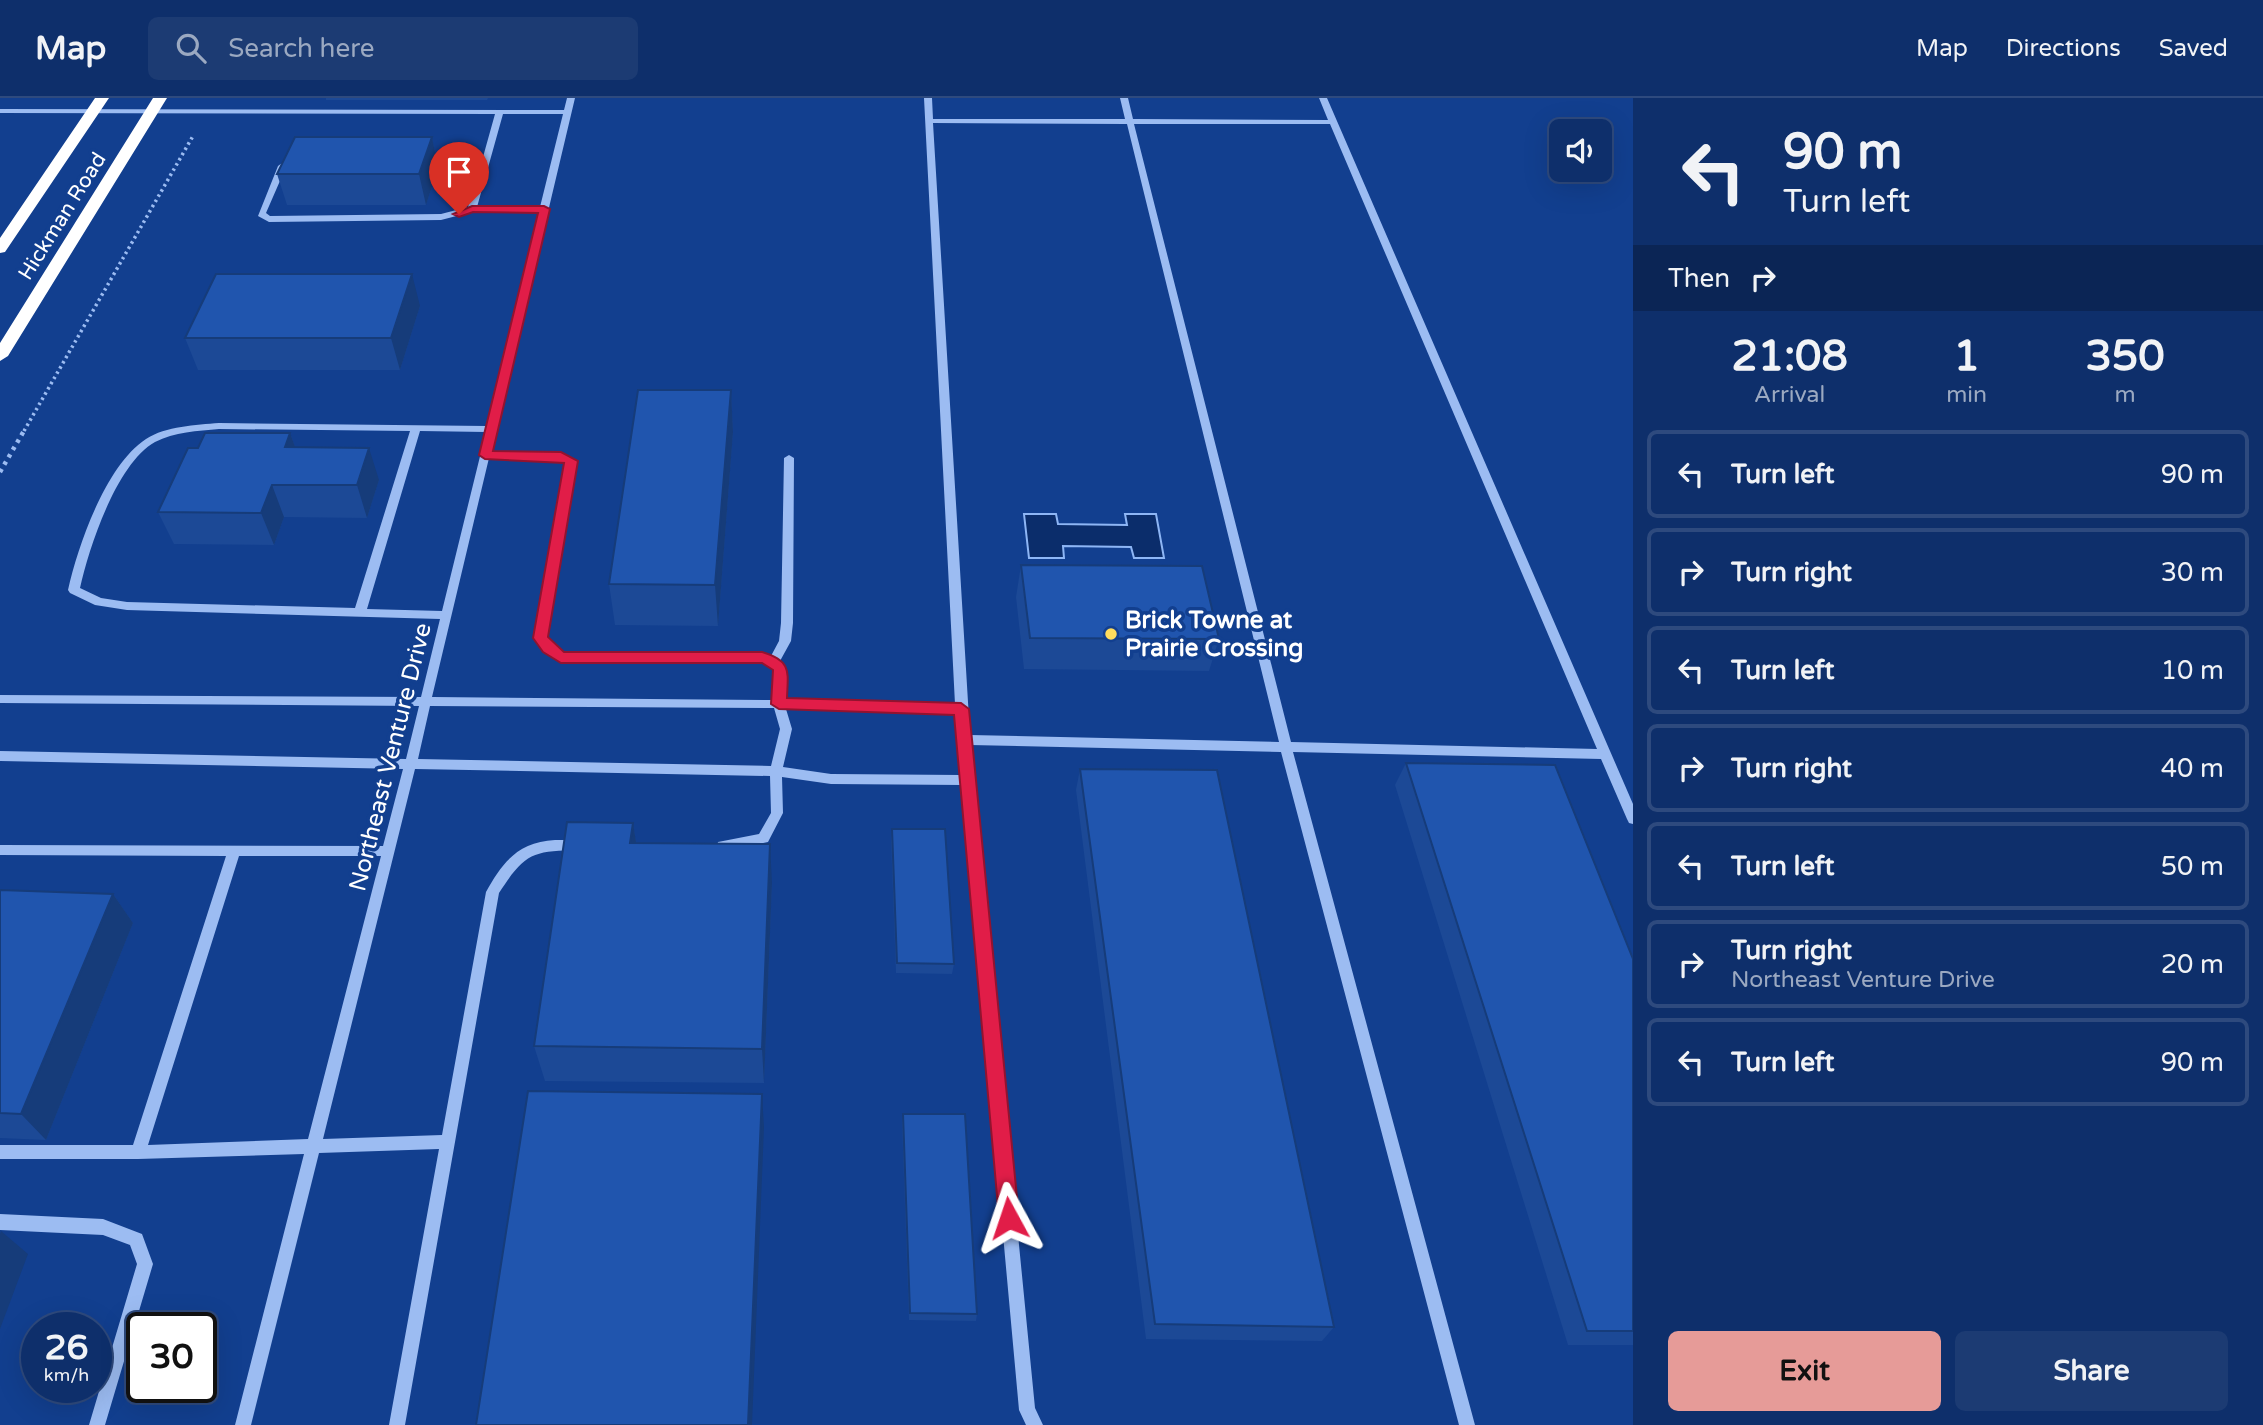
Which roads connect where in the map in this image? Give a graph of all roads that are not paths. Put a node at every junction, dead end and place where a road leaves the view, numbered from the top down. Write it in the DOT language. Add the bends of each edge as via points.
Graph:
graph roads {
  1 [pos="102,98"];
  2 [pos="571,98"];
  3 [pos="928,98"];
  4 [pos="1124,98"];
  5 [pos="1324,98"];
  6 [pos="156,104"];
  7 [pos="0,111"];
  8 [pos="93,112"];
  9 [pos="500,112"];
  10 [pos="568,112"];
  11 [pos="930,121"];
  12 [pos="1130,122"];
  13 [pos="1334,122"];
  14 [pos="297,158"];
  15 [pos="405,159"];
  16 [pos="485,159"];
  17 [pos="472,209"];
  18 [pos="544,209"];
  19 [pos="0,249"];
  20 [pos="0,356"];
  21 [pos="416,428"];
  22 [pos="491,429"];
  23 [pos="485,455"];
  24 [pos="789,458"];
  25 [pos="360,612"];
  26 [pos="446,615"];
  27 [pos="774,661"];
  28 [pos="0,699"];
  29 [pos="425,704"];
  30 [pos="779,704"];
  31 [pos="961,709"];
  32 [pos="964,740"];
  33 [pos="1286,747"];
  34 [pos="1605,754"];
  35 [pos="0,756"];
  36 [pos="411,762"];
  37 [pos="776,771"];
  38 [pos="968,780"];
  39 [pos="1633,819"];
  40 [pos="591,845"];
  41 [pos="714,846"];
  42 [pos="0,850"];
  43 [pos="234,851"];
  44 [pos="389,851"];
  45 [pos="448,1142"];
  46 [pos="314,1145"];
  47 [pos="0,1152"];
  48 [pos="138,1152"];
  49 [pos="0,1222"];
  50 [pos="97,1425"];
  51 [pos="243,1425"];
  52 [pos="397,1425"];
  53 [pos="1035,1425"];
  54 [pos="1467,1425"];
  1 -- 8 [label="highway, Hickman Road"];
  2 -- 10 [label="street, Northeast Venture Drive"];
  3 -- 11 [label="street"];
  4 -- 12 [label="street"];
  5 -- 13 [label="street"];
  6 -- 8 [label="street"];
  6 -- 9 [label="street" via="208,110"];
  6 -- 20 [label="highway, Hickman Road"];
  7 -- 8 [label="street"];
  8 -- 19 [label="highway, Hickman Road"];
  9 -- 10 [label="street"];
  9 -- 16 [label="street"];
  10 -- 18 [label="street, Northeast Venture Drive"];
  11 -- 12 [label="street"];
  11 -- 31 [label="street"];
  12 -- 13 [label="street"];
  12 -- 33 [label="street"];
  13 -- 34 [label="street"];
  14 -- 17 [label="street" via="282,166 262,216 441,217"];
  15 -- 16 [label="street"];
  16 -- 17 [label="street"];
  17 -- 18 [label="street"];
  18 -- 22 [label="street, Northeast Venture Drive"];
  21 -- 22 [label="street"];
  21 -- 25 [label="street"];
  21 -- 25 [label="street" via="219,426 179,430 148,441 121,470 78,565 74,590 99,602 127,606"];
  22 -- 23 [label="street, Northeast Venture Drive"];
  23 -- 26 [label="street, Northeast Venture Drive"];
  23 -- 27 [label="street" via="561,456 571,461 540,638 555,653 561,657"];
  24 -- 27 [label="street" via="787,623 785,641"];
  25 -- 26 [label="street"];
  26 -- 29 [label="street, Northeast Venture Drive"];
  27 -- 30 [label="street" via="780,669"];
  28 -- 29 [label="street"];
  29 -- 30 [label="street"];
  29 -- 36 [label="street, Northeast Venture Drive"];
  30 -- 31 [label="street"];
  30 -- 37 [label="street" via="786,729"];
  31 -- 32 [label="street"];
  32 -- 33 [label="street"];
  32 -- 38 [label="street"];
  33 -- 34 [label="street"];
  33 -- 54 [label="street"];
  34 -- 39 [label="street"];
  35 -- 36 [label="street"];
  36 -- 37 [label="street"];
  36 -- 44 [label="street, Northeast Venture Drive"];
  37 -- 38 [label="street" via="831,779"];
  37 -- 41 [label="street" via="776,813 763,838"];
  38 -- 53 [label="street" via="1027,1410"];
  40 -- 45 [label="street" via="536,845 514,860 493,892"];
  42 -- 43 [label="street"];
  43 -- 44 [label="street"];
  43 -- 48 [label="street"];
  44 -- 46 [label="street, Northeast Venture Drive"];
  45 -- 46 [label="street"];
  45 -- 52 [label="street"];
  46 -- 48 [label="street"];
  46 -- 51 [label="street, Northeast Venture Drive"];
  47 -- 48 [label="street"];
  49 -- 50 [label="street" via="103,1227 136,1239 145,1264"];
}
